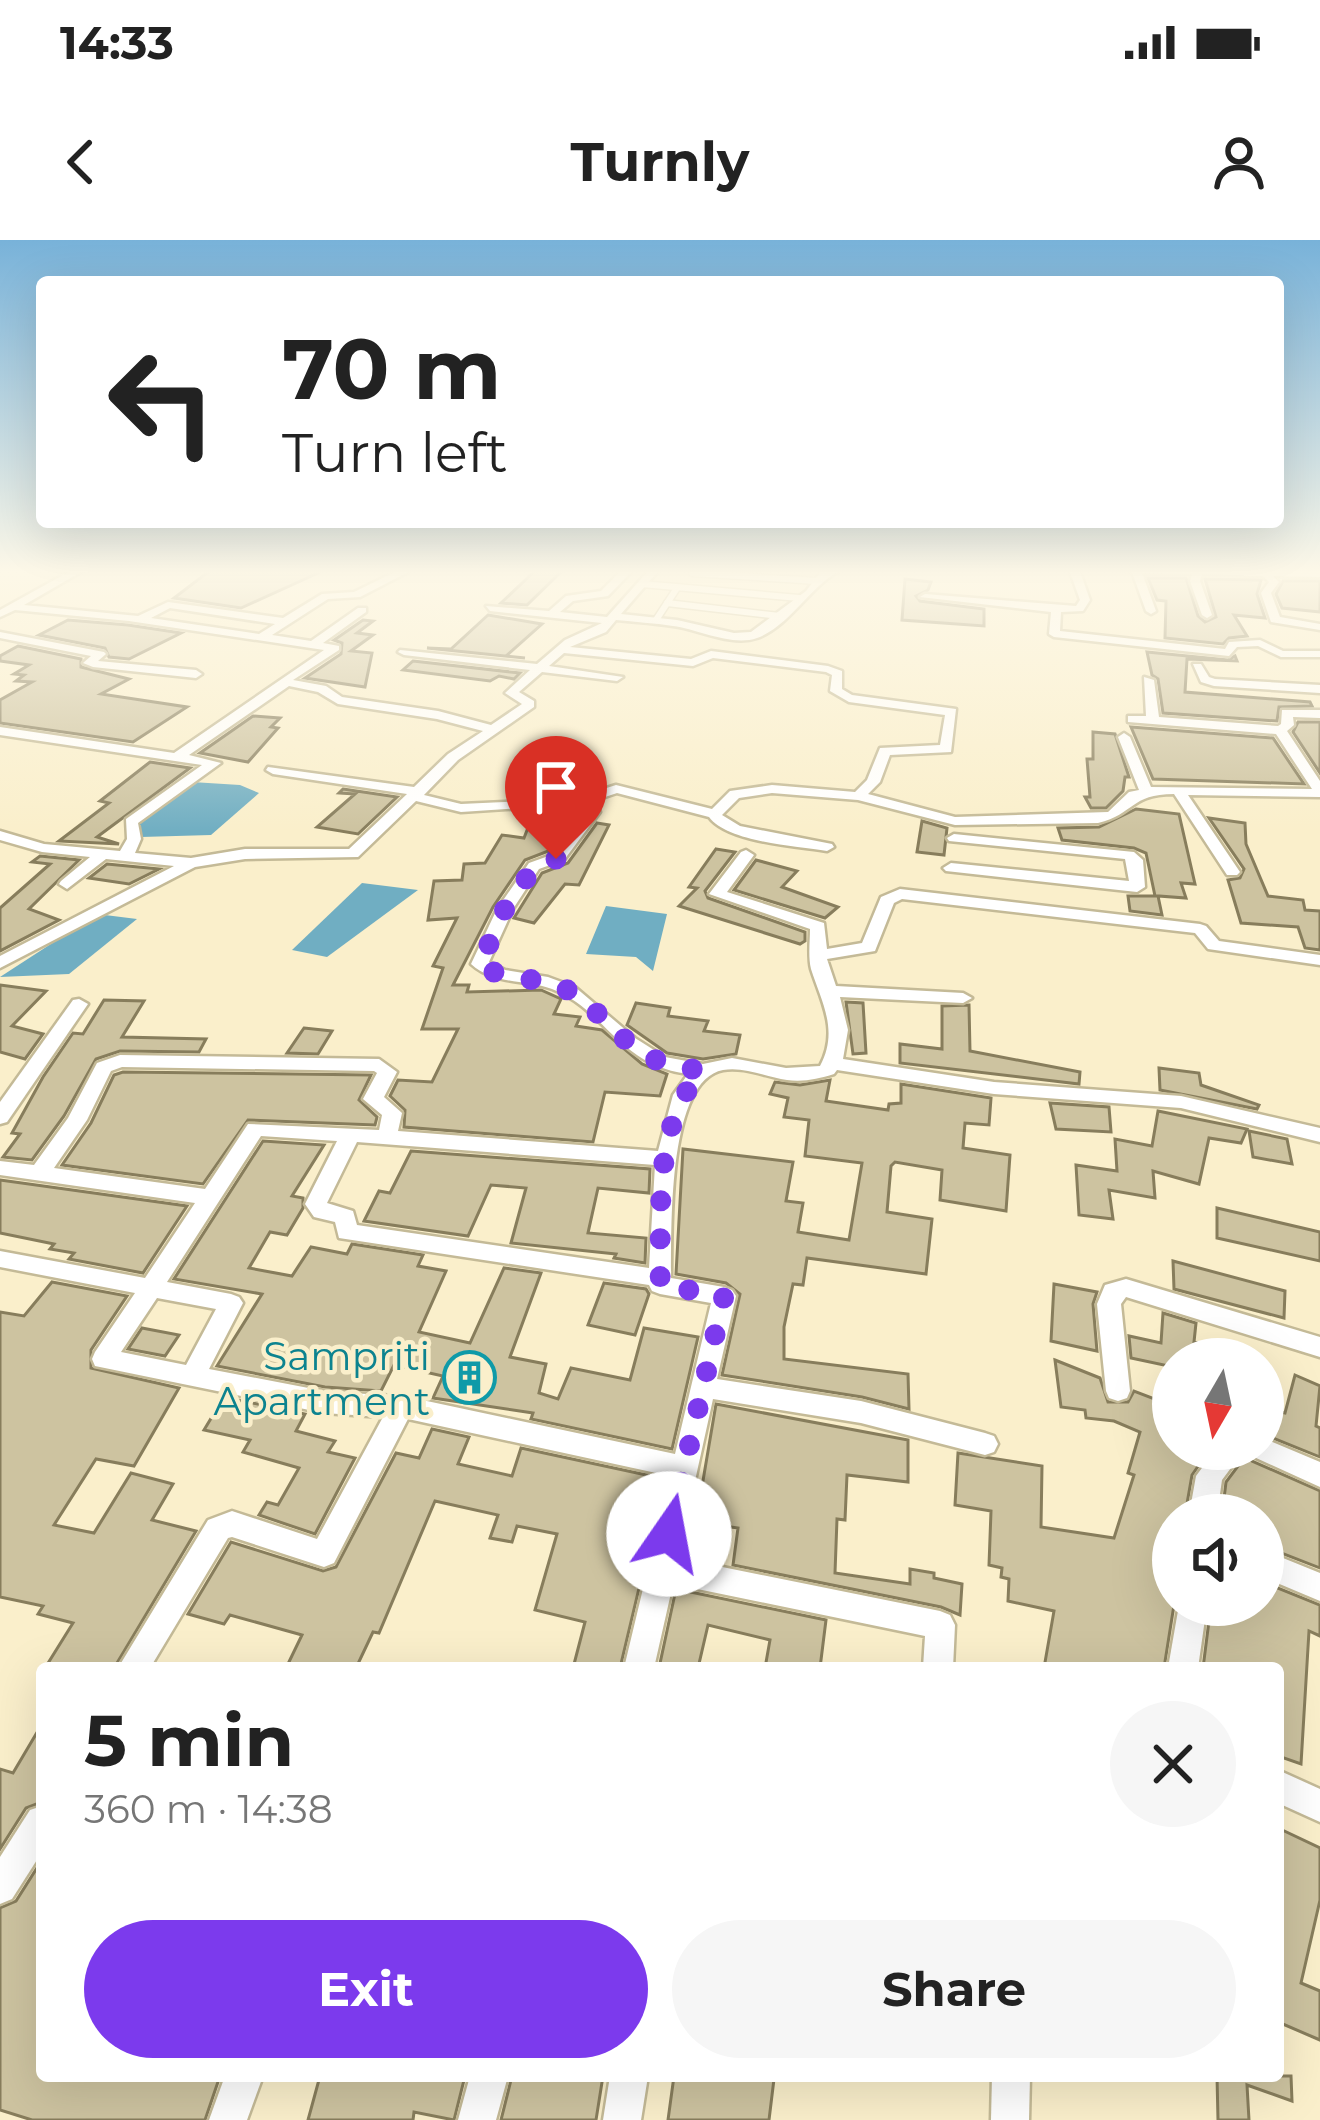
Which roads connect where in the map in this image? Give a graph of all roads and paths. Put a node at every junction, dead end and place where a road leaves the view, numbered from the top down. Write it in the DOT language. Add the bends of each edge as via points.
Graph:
graph roads {
  1 [pos="97,657"];
  2 [pos="322,657"];
  3 [pos="439,657"];
  4 [pos="553,657"];
  5 [pos="634,657"];
  6 [pos="711,657"];
  7 [pos="730,657"];
  8 [pos="1197,666"];
  9 [pos="538,670"];
  10 [pos="196,674"];
  11 [pos="617,677"];
  12 [pos="1148,680"];
  13 [pos="286,682"];
  14 [pos="1320,689"];
  15 [pos="1320,714"];
  16 [pos="1132,719"];
  17 [pos="1153,720"];
  18 [pos="495,730"];
  19 [pos="1280,730"];
  20 [pos="0,731"];
  21 [pos="1124,737"];
  22 [pos="178,756"];
  23 [pos="274,770"];
  24 [pos="1146,790"];
  25 [pos="1178,790"];
  26 [pos="1320,792"];
  27 [pos="416,794"];
  28 [pos="858,796"];
  29 [pos="589,800"];
  30 [pos="715,814"];
  31 [pos="954,829"];
  32 [pos="0,835"];
  33 [pos="827,847"];
  34 [pos="102,855"];
  35 [pos="746,855"];
  36 [pos="124,857"];
  37 [pos="191,863"];
  38 [pos="951,868"];
  39 [pos="1232,872"];
  40 [pos="67,884"];
  41 [pos="948,898"];
  42 [pos="819,956"];
  43 [pos="1320,960"];
  44 [pos="0,963"];
  45 [pos="831,991"];
  46 [pos="963,998"];
  47 [pos="79,1004"];
  48 [pos="832,1064"];
  49 [pos="703,1070"];
  50 [pos="0,1118"];
  51 [pos="351,1134"];
  52 [pos="1320,1135"];
  53 [pos="387,1137"];
  54 [pos="665,1159"];
  55 [pos="0,1168"];
  56 [pos="39,1172"];
  57 [pos="209,1197"];
  58 [pos="0,1259"];
  59 [pos="660,1278"];
  60 [pos="148,1288"];
  61 [pos="1320,1347"];
  62 [pos="192,1378"];
  63 [pos="702,1388"];
  64 [pos="1118,1390"];
  65 [pos="401,1407"];
  66 [pos="985,1444"];
  67 [pos="1284,1459"];
  68 [pos="684,1468"];
  69 [pos="1320,1475"];
  70 [pos="662,1568"];
  71 [pos="1284,1572"];
  72 [pos="1320,1587"];
  73 [pos="1190,1626"];
  74 [pos="137,1662"];
  75 [pos="640,1662"];
  76 [pos="938,1662"];
  77 [pos="1184,1662"];
  78 [pos="1284,1789"];
  79 [pos="1320,1806"];
  80 [pos="36,1831"];
  81 [pos="0,1887"];
  82 [pos="242,2082"];
  83 [pos="486,2082"];
  84 [pos="627,2082"];
  85 [pos="1011,2082"];
  86 [pos="228,2120"];
  87 [pos="477,2120"];
  88 [pos="622,2120"];
  89 [pos="1010,2120"];
  1 -- 10 [label="street" via="89,663"];
  2 -- 13 [label="street"];
  3 -- 9 [label="street"];
  4 -- 9 [label="street"];
  5 -- 6 [label="street" via="693,663"];
  7 -- 28 [label="street" via="828,669 848,698 952,712 946,749 885,751 874,782"];
  8 -- 14 [label="street" via="1214,682"];
  9 -- 11 [label="street"];
  9 -- 18 [label="street" via="511,693 530,704"];
  12 -- 17 [label="street"];
  13 -- 18 [label="street"];
  13 -- 22 [label="street"];
  15 -- 19 [label="street" via="1286,713"];
  16 -- 17 [label="street"];
  17 -- 19 [label="street"];
  18 -- 27 [label="street"];
  19 -- 26 [label="street"];
  20 -- 22 [label="street"];
  21 -- 24 [label="street"];
  22 -- 36 [label="street" via="214,763 131,822 134,839"];
  23 -- 27 [label="street"];
  24 -- 25 [label="street"];
  24 -- 31 [label="street" via="1107,818"];
  25 -- 26 [label="street"];
  25 -- 39 [label="street"];
  27 -- 29 [label="street" via="461,808"];
  27 -- 37 [label="street" via="353,854 244,854"];
  28 -- 30 [label="street" via="750,790"];
  28 -- 31 [label="street"];
  29 -- 30 [label="street" via="616,789"];
  29 -- 49 [label="street" via="593,812 559,857 535,866 480,964 569,991 657,1063"];
  30 -- 33 [label="street" via="736,830"];
  31 -- 38 [label="street"];
  31 -- 38 [label="street" via="1130,855 1137,887"];
  32 -- 34 [label="street"];
  34 -- 36 [label="street"];
  34 -- 40 [label="street"];
  35 -- 42 [label="street" via="718,896 818,926"];
  36 -- 37 [label="street"];
  37 -- 44 [label="street"];
  38 -- 41 [label="street"];
  41 -- 42 [label="street" via="891,896 868,947"];
  41 -- 43 [label="street" via="1200,929 1214,945"];
  42 -- 45 [label="street"];
  45 -- 46 [label="street"];
  45 -- 48 [label="street" via="839,1050"];
  47 -- 50 [label="street"];
  48 -- 49 [label="street" via="814,1076 725,1064"];
  48 -- 52 [label="street" via="994,1088 1181,1102"];
  49 -- 54 [label="street" via="673,1124"];
  51 -- 53 [label="street"];
  51 -- 57 [label="street" via="255,1129"];
  51 -- 59 [label="street" via="316,1204 345,1217 347,1232"];
  53 -- 54 [label="street"];
  53 -- 56 [label="street" via="392,1113 373,1099 387,1072 379,1066 113,1061"];
  54 -- 59 [label="street"];
  55 -- 56 [label="street"];
  56 -- 57 [label="street"];
  57 -- 60 [label="street"];
  58 -- 60 [label="street"];
  59 -- 63 [label="street" via="660,1285 724,1296"];
  60 -- 62 [label="street" via="231,1303"];
  60 -- 62 [label="street" via="104,1359"];
  61 -- 64 [label="street" via="1126,1288 1113,1291 1109,1304"];
  62 -- 65 [label="street"];
  63 -- 66 [label="street" via="861,1412"];
  63 -- 68 [label="street"];
  65 -- 68 [label="street"];
  65 -- 74 [label="street" via="324,1554 232,1524 218,1529"];
  67 -- 69 [label="street"];
  68 -- 70 [label="street"];
  70 -- 75 [label="street"];
  70 -- 76 [label="street" via="940,1625"];
  71 -- 72 [label="street"];
  73 -- 77 [label="street"];
  78 -- 79 [label="street"];
  80 -- 81 [label="street"];
  82 -- 86 [label="street"];
  83 -- 87 [label="street"];
  84 -- 88 [label="street"];
  85 -- 89 [label="street"];
}
